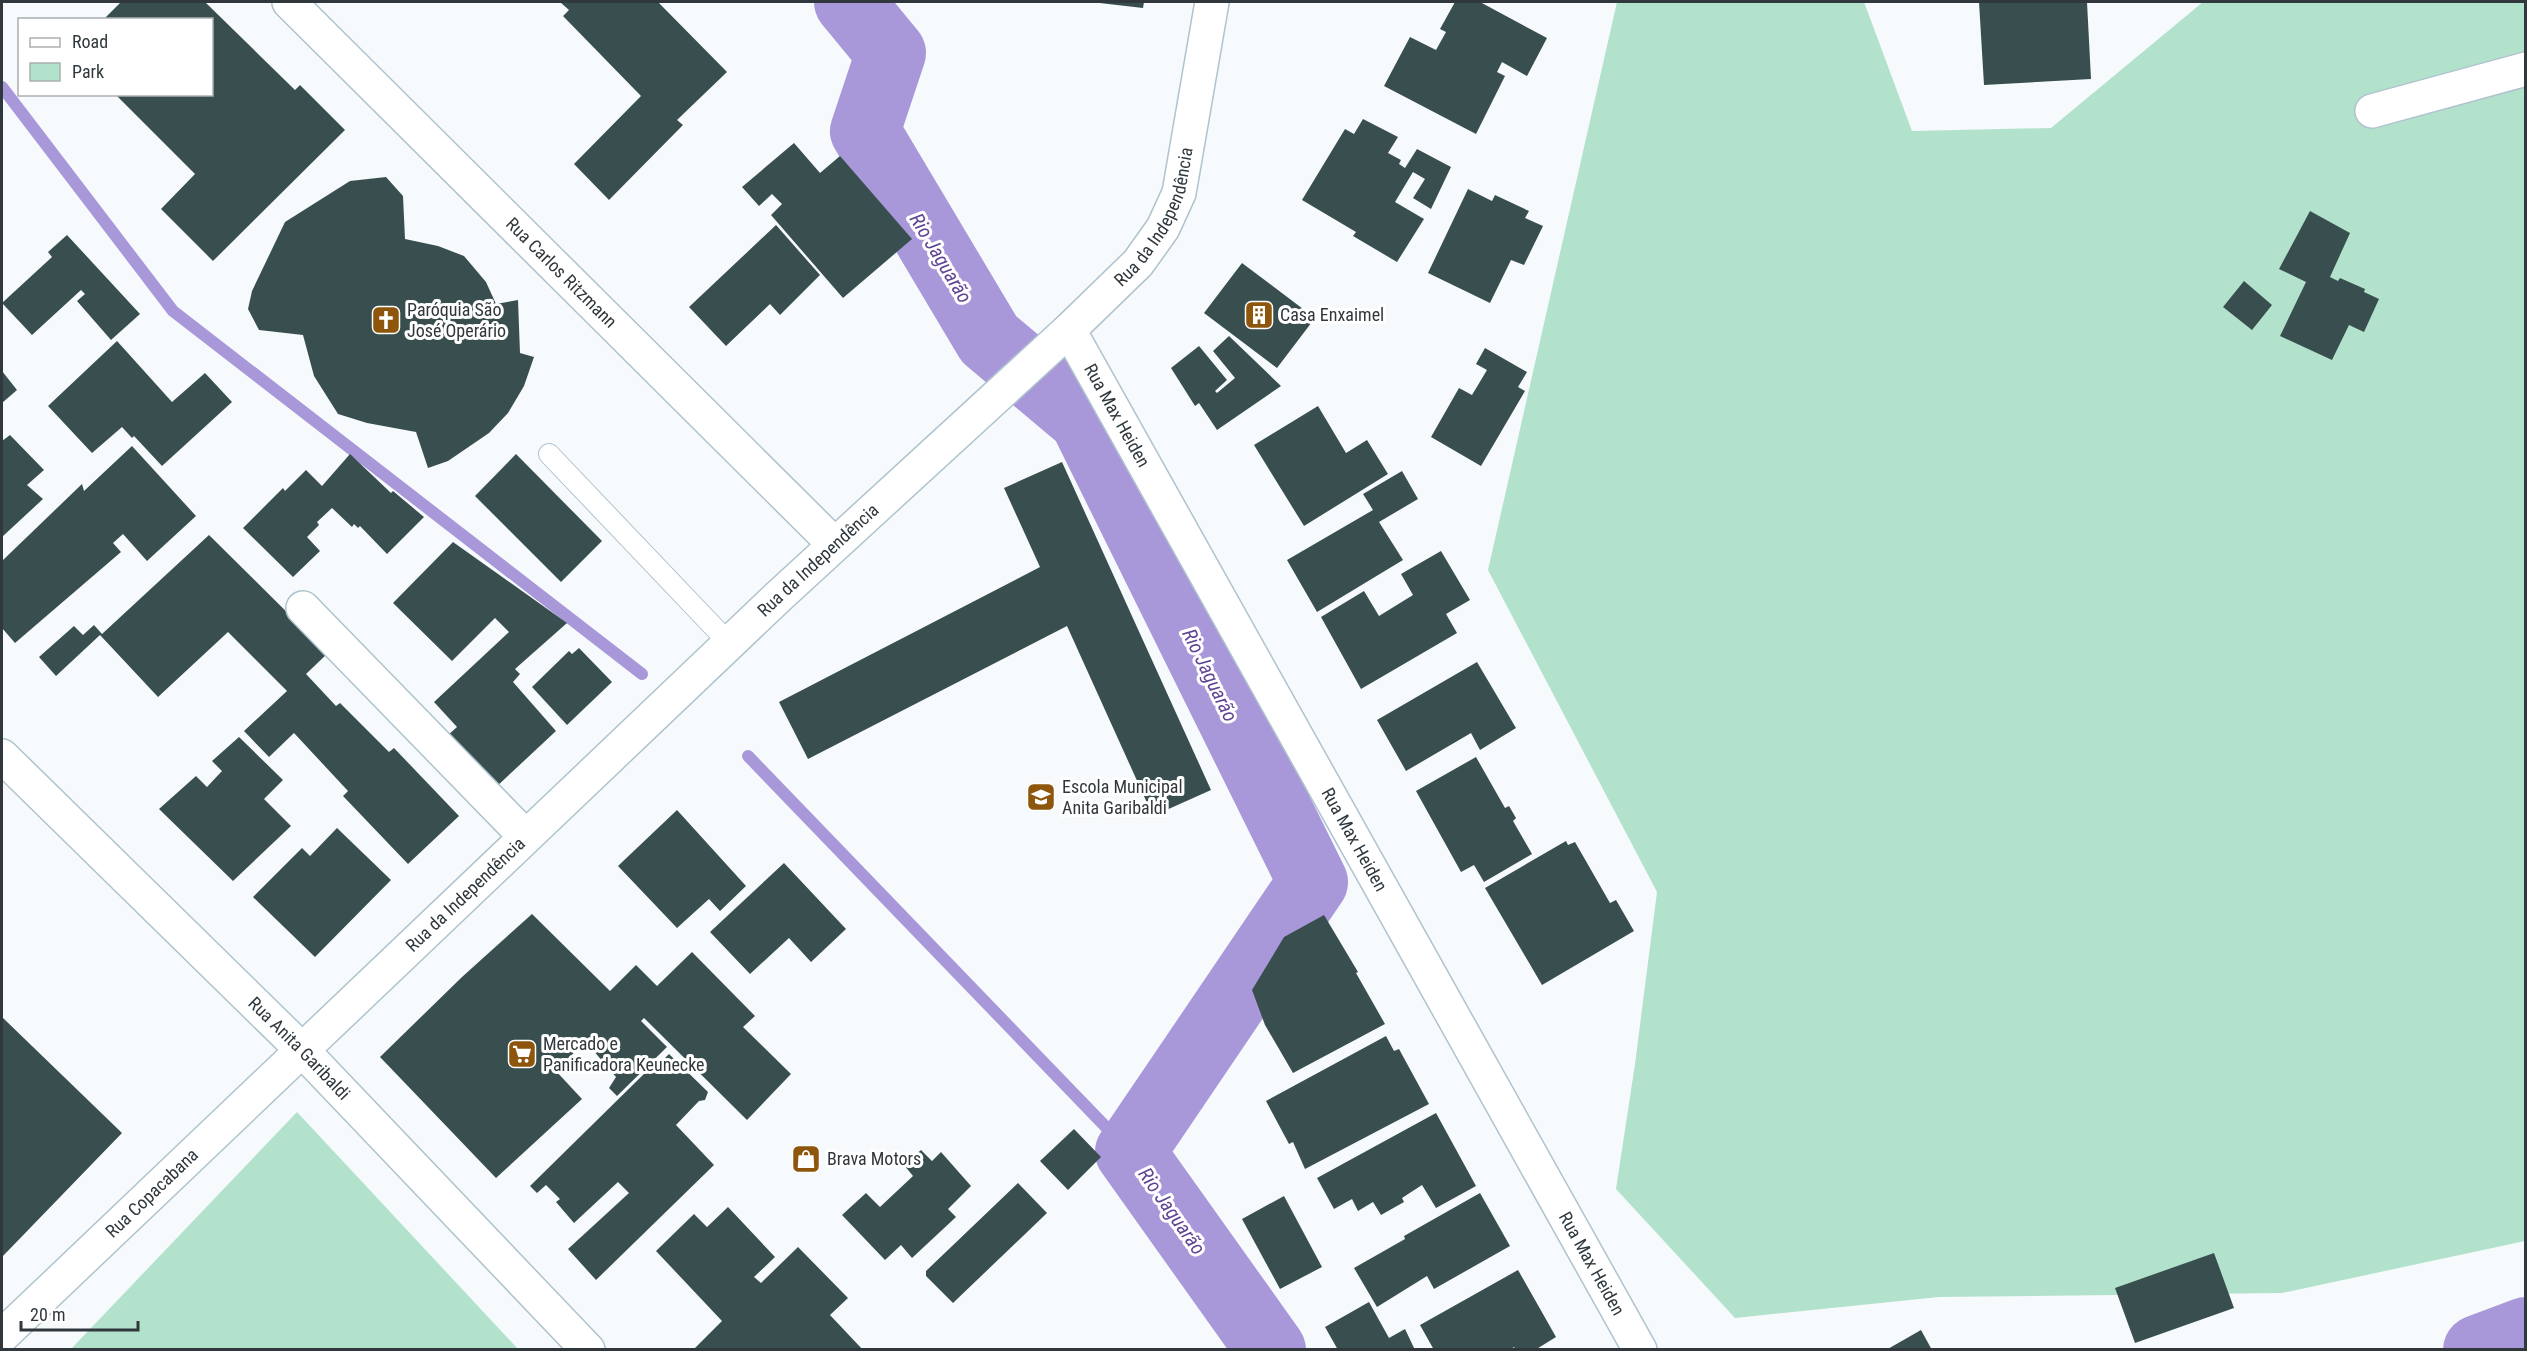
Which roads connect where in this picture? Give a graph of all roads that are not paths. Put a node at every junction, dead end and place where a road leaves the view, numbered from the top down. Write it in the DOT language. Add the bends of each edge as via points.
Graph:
graph roads {
  1 [pos="289,2"];
  2 [pos="1212,2"];
  3 [pos="2526,69"];
  4 [pos="2372,111"];
  5 [pos="1069,330"];
  6 [pos="549,454"];
  7 [pos="834,544"];
  8 [pos="303,608"];
  9 [pos="729,643"];
  10 [pos="2,756"];
  11 [pos="525,836"];
  12 [pos="301,1049"];
  13 [pos="2,1336"];
  14 [pos="588,1350"];
  15 [pos="1640,1350"];
  1 -- 7 [label="street, Rua Carlos Ritzmann"];
  2 -- 5 [label="street, Rua da Independência" via="1179,193 1138,263"];
  3 -- 4 [label="street"];
  5 -- 7 [label="street, Rua da Independência"];
  5 -- 15 [label="street, Rua Max Heiden"];
  6 -- 9 [label="lane"];
  7 -- 9 [label="street, Rua da Independência"];
  8 -- 11 [label="street"];
  9 -- 11 [label="street, Rua da Independência"];
  10 -- 12 [label="street, Rua Anita Garibaldi"];
  11 -- 12 [label="street, Rua da Independência"];
  12 -- 13 [label="street, Rua Copacabana"];
  12 -- 14 [label="street, Rua Anita Garibaldi"];
}
